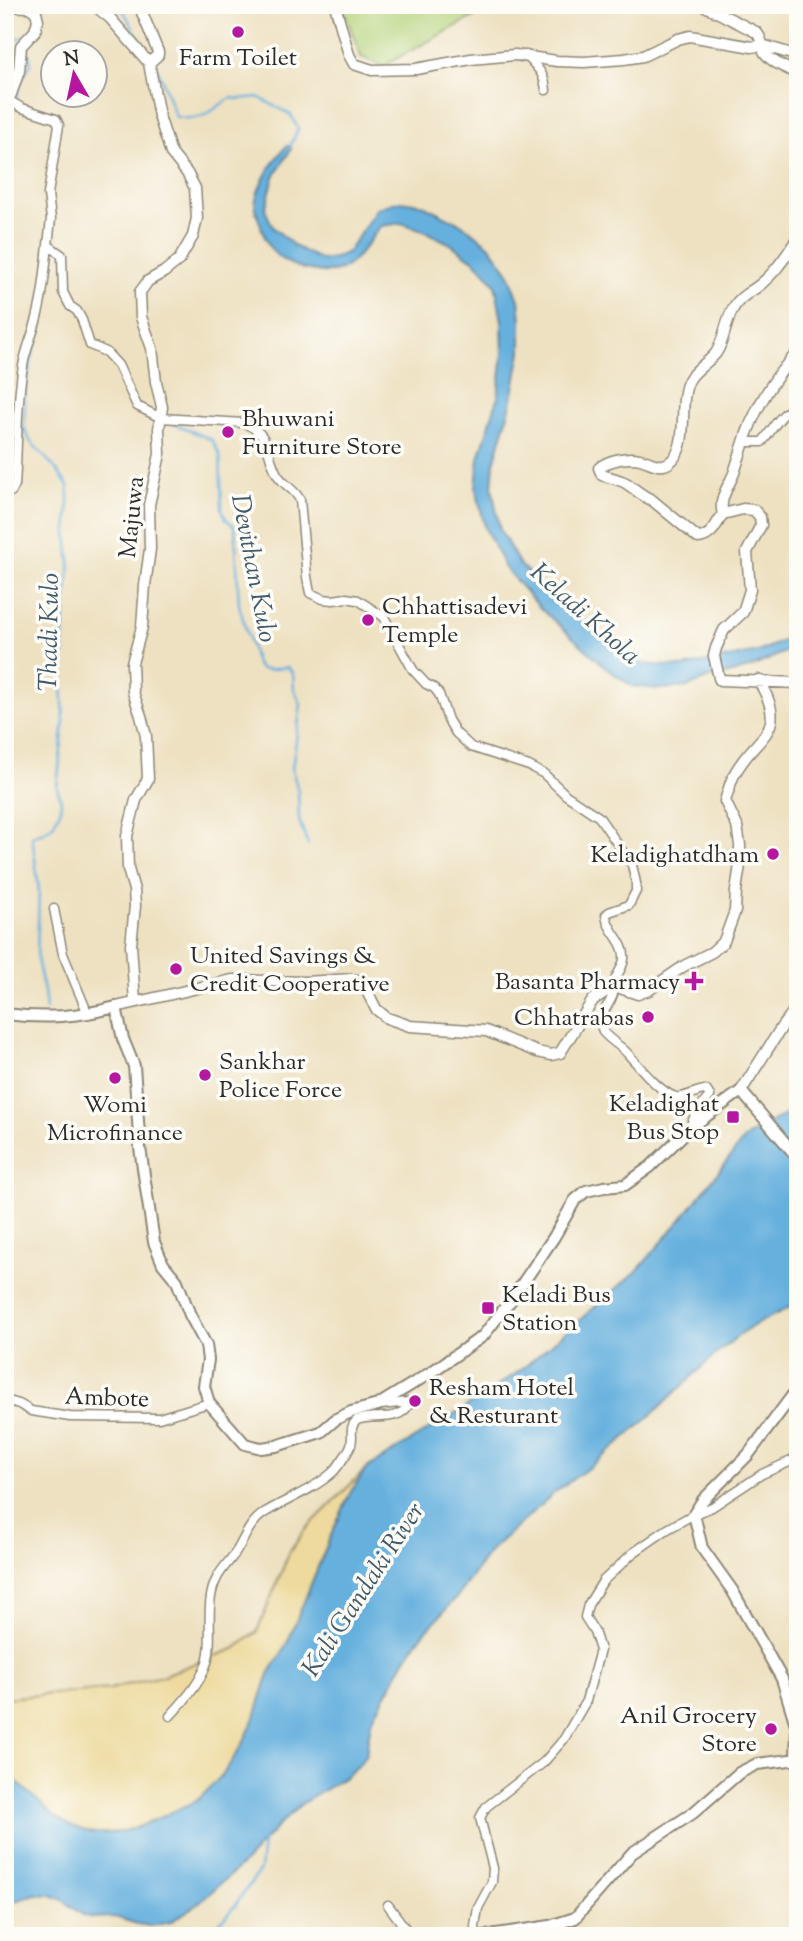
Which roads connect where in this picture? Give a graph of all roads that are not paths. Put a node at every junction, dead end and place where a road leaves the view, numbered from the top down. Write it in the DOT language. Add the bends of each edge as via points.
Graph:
graph roads {
  1 [pos="94,5"];
  2 [pos="139,5"];
  3 [pos="335,5"];
  4 [pos="703,5"];
  5 [pos="5,6"];
  6 [pos="762,45"];
  7 [pos="526,55"];
  8 [pos="798,56"];
  9 [pos="149,63"];
  10 [pos="798,74"];
  11 [pos="546,90"];
  12 [pos="9,102"];
  13 [pos="798,237"];
  14 [pos="49,246"];
  15 [pos="798,352"];
  16 [pos="798,407"];
  17 [pos="161,418"];
  18 [pos="744,442"];
  19 [pos="5,495"];
  20 [pos="723,514"];
  21 [pos="758,680"];
  22 [pos="798,683"];
  23 [pos="54,909"];
  24 [pos="614,986"];
  25 [pos="135,1002"];
  26 [pos="798,1006"];
  27 [pos="116,1007"];
  28 [pos="5,1014"];
  29 [pos="88,1014"];
  30 [pos="741,1091"];
  31 [pos="690,1128"];
  32 [pos="798,1158"];
  33 [pos="798,1388"];
  34 [pos="5,1400"];
  35 [pos="209,1403"];
  36 [pos="378,1405"];
  37 [pos="798,1458"];
  38 [pos="694,1514"];
  39 [pos="170,1716"];
  40 [pos="797,1759"];
  41 [pos="388,1905"];
  42 [pos="411,1936"];
  43 [pos="476,1936"];
  44 [pos="483,1936"];
  1 -- 9 [label="street"];
  2 -- 9 [label="street" via="158,51"];
  3 -- 7 [label="street" via="354,64 372,70"];
  4 -- 6 [label="street" via="756,32"];
  5 -- 12 [label="street" via="29,7 38,20 21,46"];
  6 -- 7 [label="street" via="690,36 624,59 557,61"];
  6 -- 8 [label="street"];
  6 -- 10 [label="street" via="768,56"];
  7 -- 11 [label="street" via="541,71"];
  9 -- 17 [label="street, Majuwa" via="171,153 195,188 197,218 179,260 140,292"];
  12 -- 14 [label="street" via="56,119 59,125 48,194"];
  13 -- 20 [label="street" via="763,283 735,305 722,343 688,381 681,448 676,456 664,465 630,458 599,468 602,475 616,478 652,500 698,538 710,534"];
  14 -- 17 [label="street" via="62,256 63,292 82,320 90,345 106,352 118,365 137,406"];
  14 -- 19 [label="street" via="36,324 22,368 15,485"];
  15 -- 18 [label="street" via="765,395"];
  16 -- 18 [label="street" via="785,413 762,442"];
  17 -- 24 [label="street" via="244,423 255,428 268,446 277,474 300,500 310,593 323,599 358,600 384,617 413,670 439,694 448,720 471,747 544,774 599,817 632,866 636,883 629,905 606,915 624,958"];
  17 -- 25 [label="street, Majuwa" via="160,454 149,505 150,549 142,627 132,663 132,692 146,736 148,779 136,800 127,836 135,906 131,945"];
  18 -- 20 [label="street" via="723,498"];
  20 -- 21 [label="street" via="754,510 761,525 747,552 750,590 743,612 724,630 714,656 719,679"];
  21 -- 22 [label="street"];
  21 -- 24 [label="street" via="771,706 772,722 735,774 725,801 737,826 740,865 735,911 724,942 649,990 638,994"];
  23 -- 29 [label="street" via="63,954"];
  24 -- 25 [label="street" via="593,1000 560,1053 551,1055 486,1031 410,1026 387,1018 376,1009 362,981 352,979 232,980"];
  24 -- 31 [label="street" via="601,1019 602,1030 671,1095 709,1093"];
  25 -- 27 [label="street"];
  26 -- 30 [label="street"];
  27 -- 29 [label="main road"];
  27 -- 35 [label="main road" via="134,1066 154,1242 206,1345 204,1386"];
  28 -- 29 [label="main road"];
  30 -- 31 [label="main road"];
  30 -- 32 [label="main road"];
  31 -- 36 [label="main road" via="625,1185 586,1191 575,1200 483,1336"];
  33 -- 38 [label="main road" via="748,1455"];
  34 -- 35 [label="street, Ambote" via="31,1411 70,1417 159,1418"];
  35 -- 36 [label="main road" via="245,1444 261,1448 313,1435 351,1412"];
  36 -- 39 [label="street" via="409,1404 390,1417 357,1420 351,1427 351,1445 334,1471 264,1514 245,1533 215,1581 206,1665"];
  37 -- 38 [label="street"];
  38 -- 40 [label="main road" via="702,1548 732,1590 782,1679 797,1728"];
  38 -- 43 [label="street" via="633,1553 603,1581 588,1605 585,1617 600,1650 586,1701 544,1762 486,1807 480,1818 493,1868 492,1882 478,1908"];
  40 -- 44 [label="main road" via="757,1764 739,1773 693,1813 632,1853 575,1918"];
  41 -- 42 [label="street"];
}
